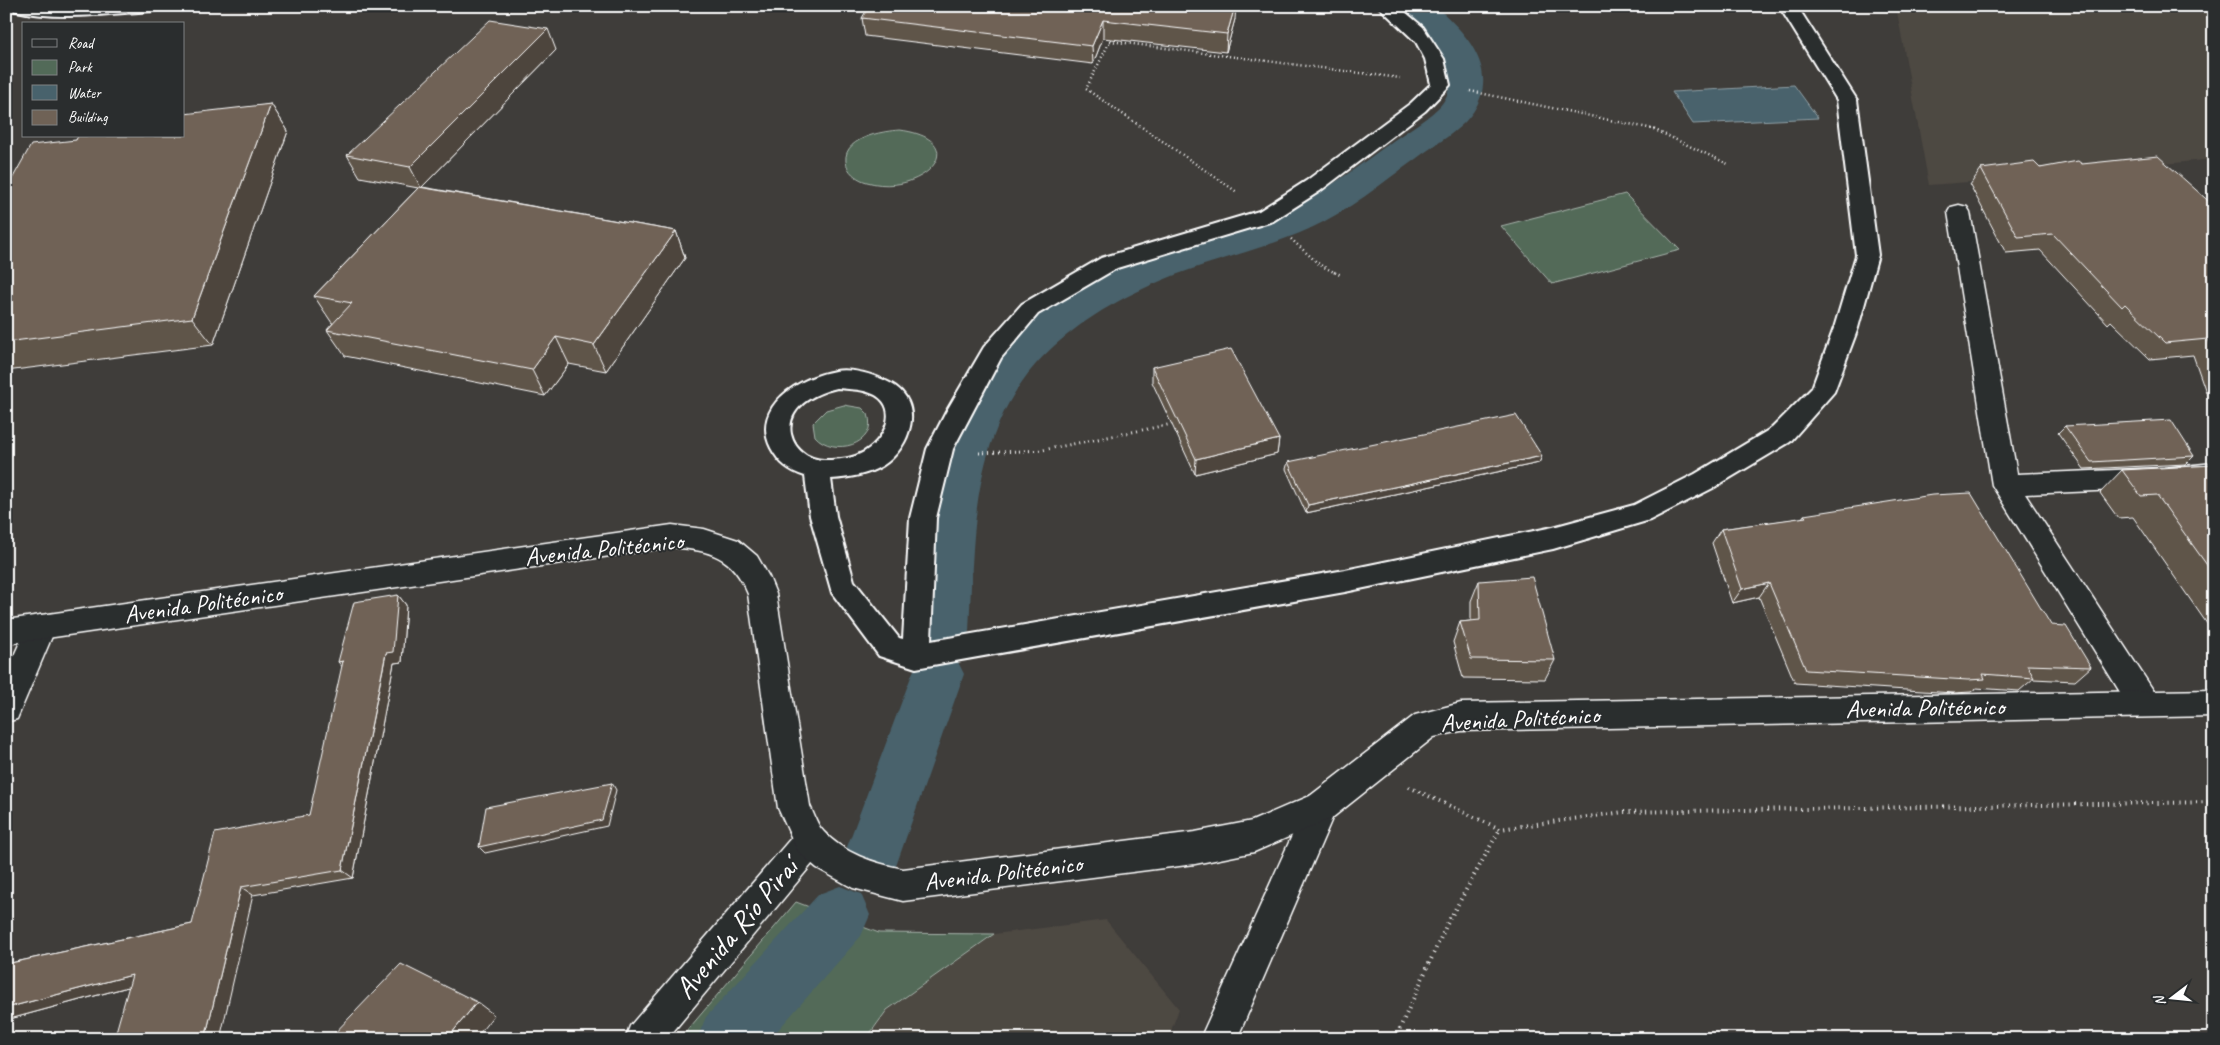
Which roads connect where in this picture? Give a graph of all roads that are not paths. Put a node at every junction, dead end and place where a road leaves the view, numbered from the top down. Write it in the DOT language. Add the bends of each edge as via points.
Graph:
graph roads {
  1 [pos="18,6"];
  2 [pos="152,6"];
  3 [pos="1387,6"];
  4 [pos="1788,6"];
  5 [pos="1959,212"];
  6 [pos="817,469"];
  7 [pos="2214,473"];
  8 [pos="2006,485"];
  9 [pos="41,627"];
  10 [pos="6,632"];
  11 [pos="919,655"];
  12 [pos="2214,703"];
  13 [pos="2144,704"];
  14 [pos="6,709"];
  15 [pos="1321,807"];
  16 [pos="819,849"];
  17 [pos="643,1039"];
  18 [pos="1218,1039"];
  1 -- 2 [label="lane" via="52,11"];
  3 -- 11 [label="lane" via="1418,30 1435,58 1441,85 1418,108 1313,186 1266,216 1109,263 1030,309 992,353 940,449 923,518"];
  4 -- 11 [label="lane" via="1847,100 1867,255 1846,328 1822,392 1781,435 1704,481 1641,513 1553,538 1345,581"];
  5 -- 8 [label="main road"];
  6 -- 6 [label="lane" via="838,470 858,466 876,458 890,446 900,432 902,416 898,403 888,391 874,383 837,379 806,389 786,405 777,426 782,448 790,458"];
  6 -- 11 [label="lane" via="823,516 842,585 889,647"];
  7 -- 8 [label="main road"];
  8 -- 13 [label="main road"];
  9 -- 10 [label="main road, Avenida Politécnico"];
  9 -- 14 [label="main road"];
  9 -- 16 [label="main road, Avenida Politécnico" via="672,536 710,540 740,555 755,573 762,594 794,808"];
  12 -- 13 [label="main road, Avenida Politécnico"];
  13 -- 15 [label="main road, Avenida Politécnico" via="1461,717 1426,725"];
  15 -- 16 [label="main road, Avenida Politécnico" via="1254,836 1195,848 902,885 865,878"];
  15 -- 18 [label="main road"];
  16 -- 17 [label="main road, Avenida Río Piraí"];
}
